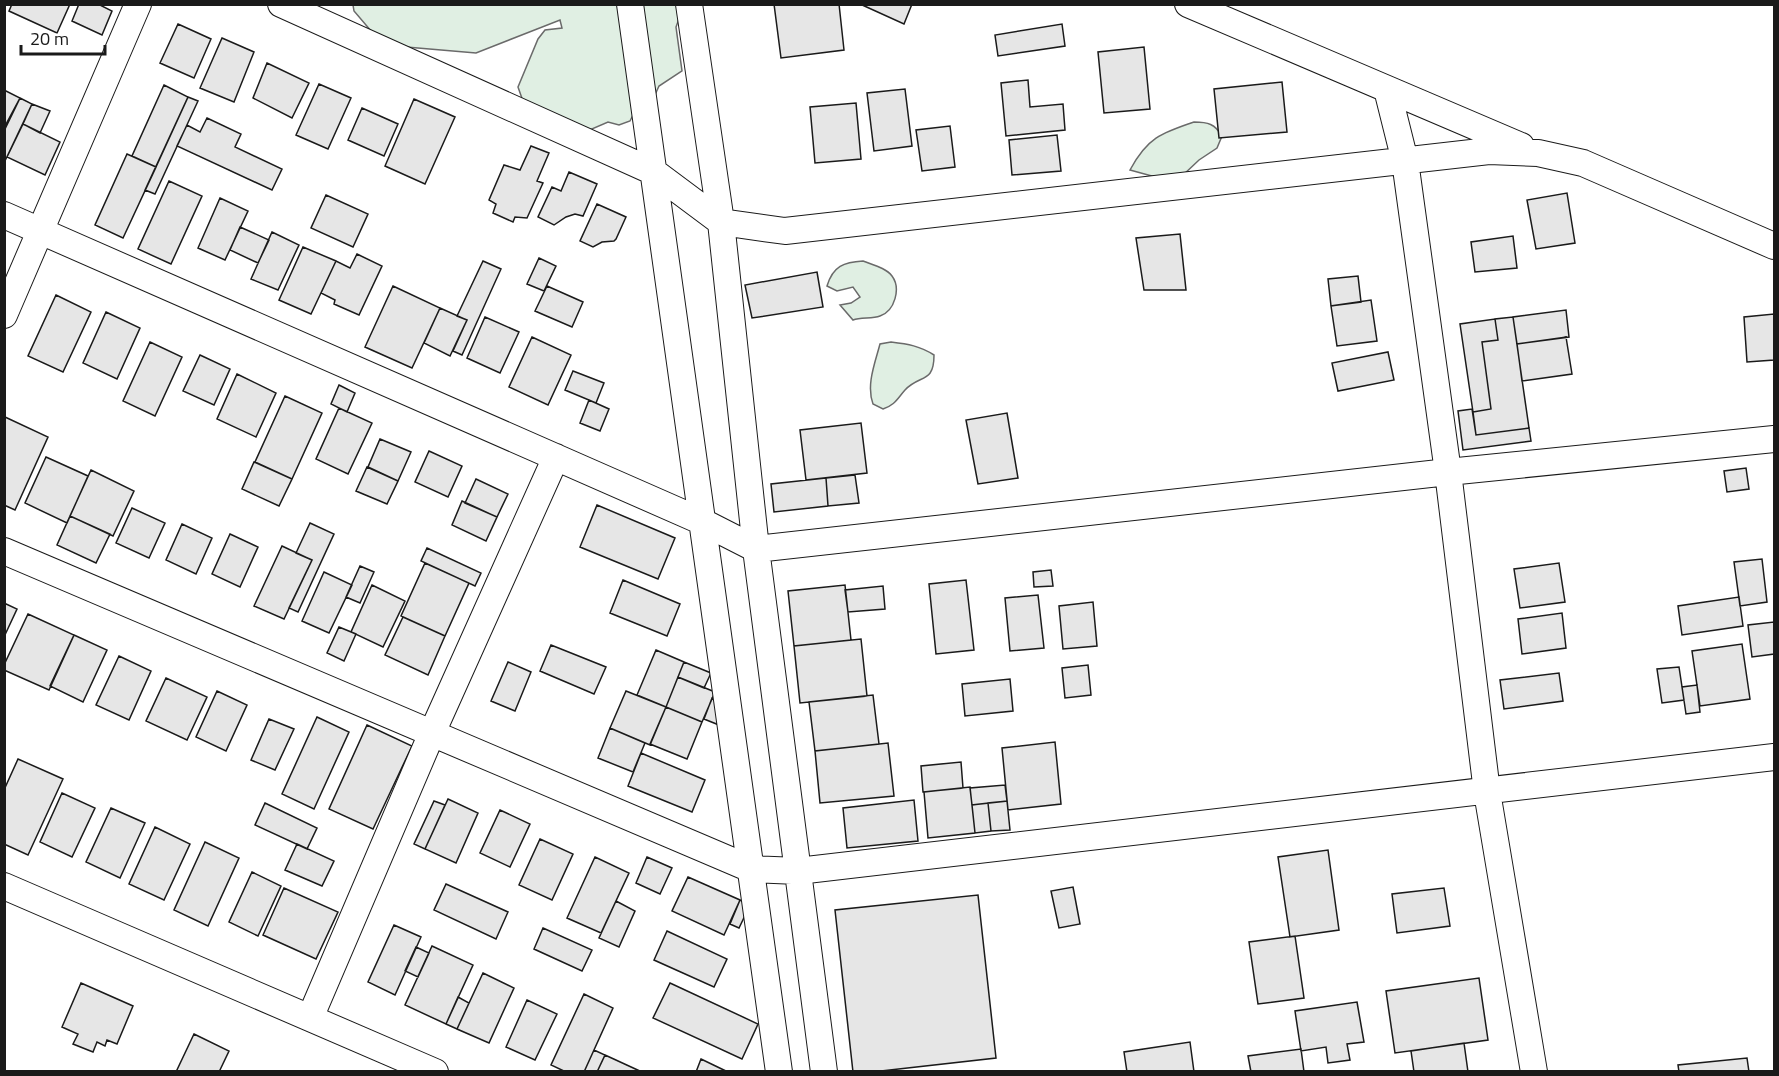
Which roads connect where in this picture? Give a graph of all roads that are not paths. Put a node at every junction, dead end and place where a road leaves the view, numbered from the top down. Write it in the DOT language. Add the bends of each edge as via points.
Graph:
graph roads {
  1 [pos="138,4"];
  2 [pos="281,4"];
  3 [pos="630,4"];
  4 [pos="689,4"];
  5 [pos="1188,4"];
  6 [pos="1387,89"];
  7 [pos="1538,153"];
  8 [pos="1405,160"];
  9 [pos="654,172"];
  10 [pos="4,215"];
  11 [pos="721,222"];
  12 [pos="40,231"];
  13 [pos="1774,246"];
  14 [pos="4,315"];
  15 [pos="1774,439"];
  16 [pos="556,457"];
  17 [pos="1448,472"];
  18 [pos="701,521"];
  19 [pos="756,549"];
  20 [pos="4,550"];
  21 [pos="432,733"];
  22 [pos="1774,757"];
  23 [pos="1487,792"];
  24 [pos="751,869"];
  25 [pos="798,871"];
  26 [pos="4,886"];
  27 [pos="310,1018"];
  28 [pos="435,1071"];
  29 [pos="779,1071"];
  30 [pos="824,1071"];
  31 [pos="1534,1071"];
  1 -- 12 [label="street"];
  2 -- 9 [label="street"];
  3 -- 9 [label="street"];
  4 -- 11 [label="street"];
  5 -- 6 [label="street"];
  6 -- 7 [label="street"];
  6 -- 8 [label="street"];
  7 -- 8 [label="street" via="1489,151"];
  7 -- 13 [label="street" via="1583,163"];
  8 -- 11 [label="street" via="785,231"];
  8 -- 17 [label="street"];
  9 -- 11 [label="street"];
  9 -- 18 [label="street"];
  10 -- 12 [label="street"];
  11 -- 19 [label="street"];
  12 -- 14 [label="street"];
  12 -- 16 [label="street"];
  15 -- 17 [label="street"];
  16 -- 18 [label="street"];
  16 -- 21 [label="street"];
  17 -- 19 [label="street"];
  17 -- 23 [label="street"];
  18 -- 19 [label="street"];
  18 -- 24 [label="street"];
  19 -- 25 [label="street"];
  20 -- 21 [label="street"];
  21 -- 24 [label="street"];
  21 -- 27 [label="street"];
  22 -- 23 [label="street"];
  23 -- 25 [label="street"];
  23 -- 31 [label="street"];
  24 -- 25 [label="street"];
  24 -- 29 [label="street"];
  25 -- 30 [label="street"];
  26 -- 27 [label="street"];
  27 -- 28 [label="street"];
}
